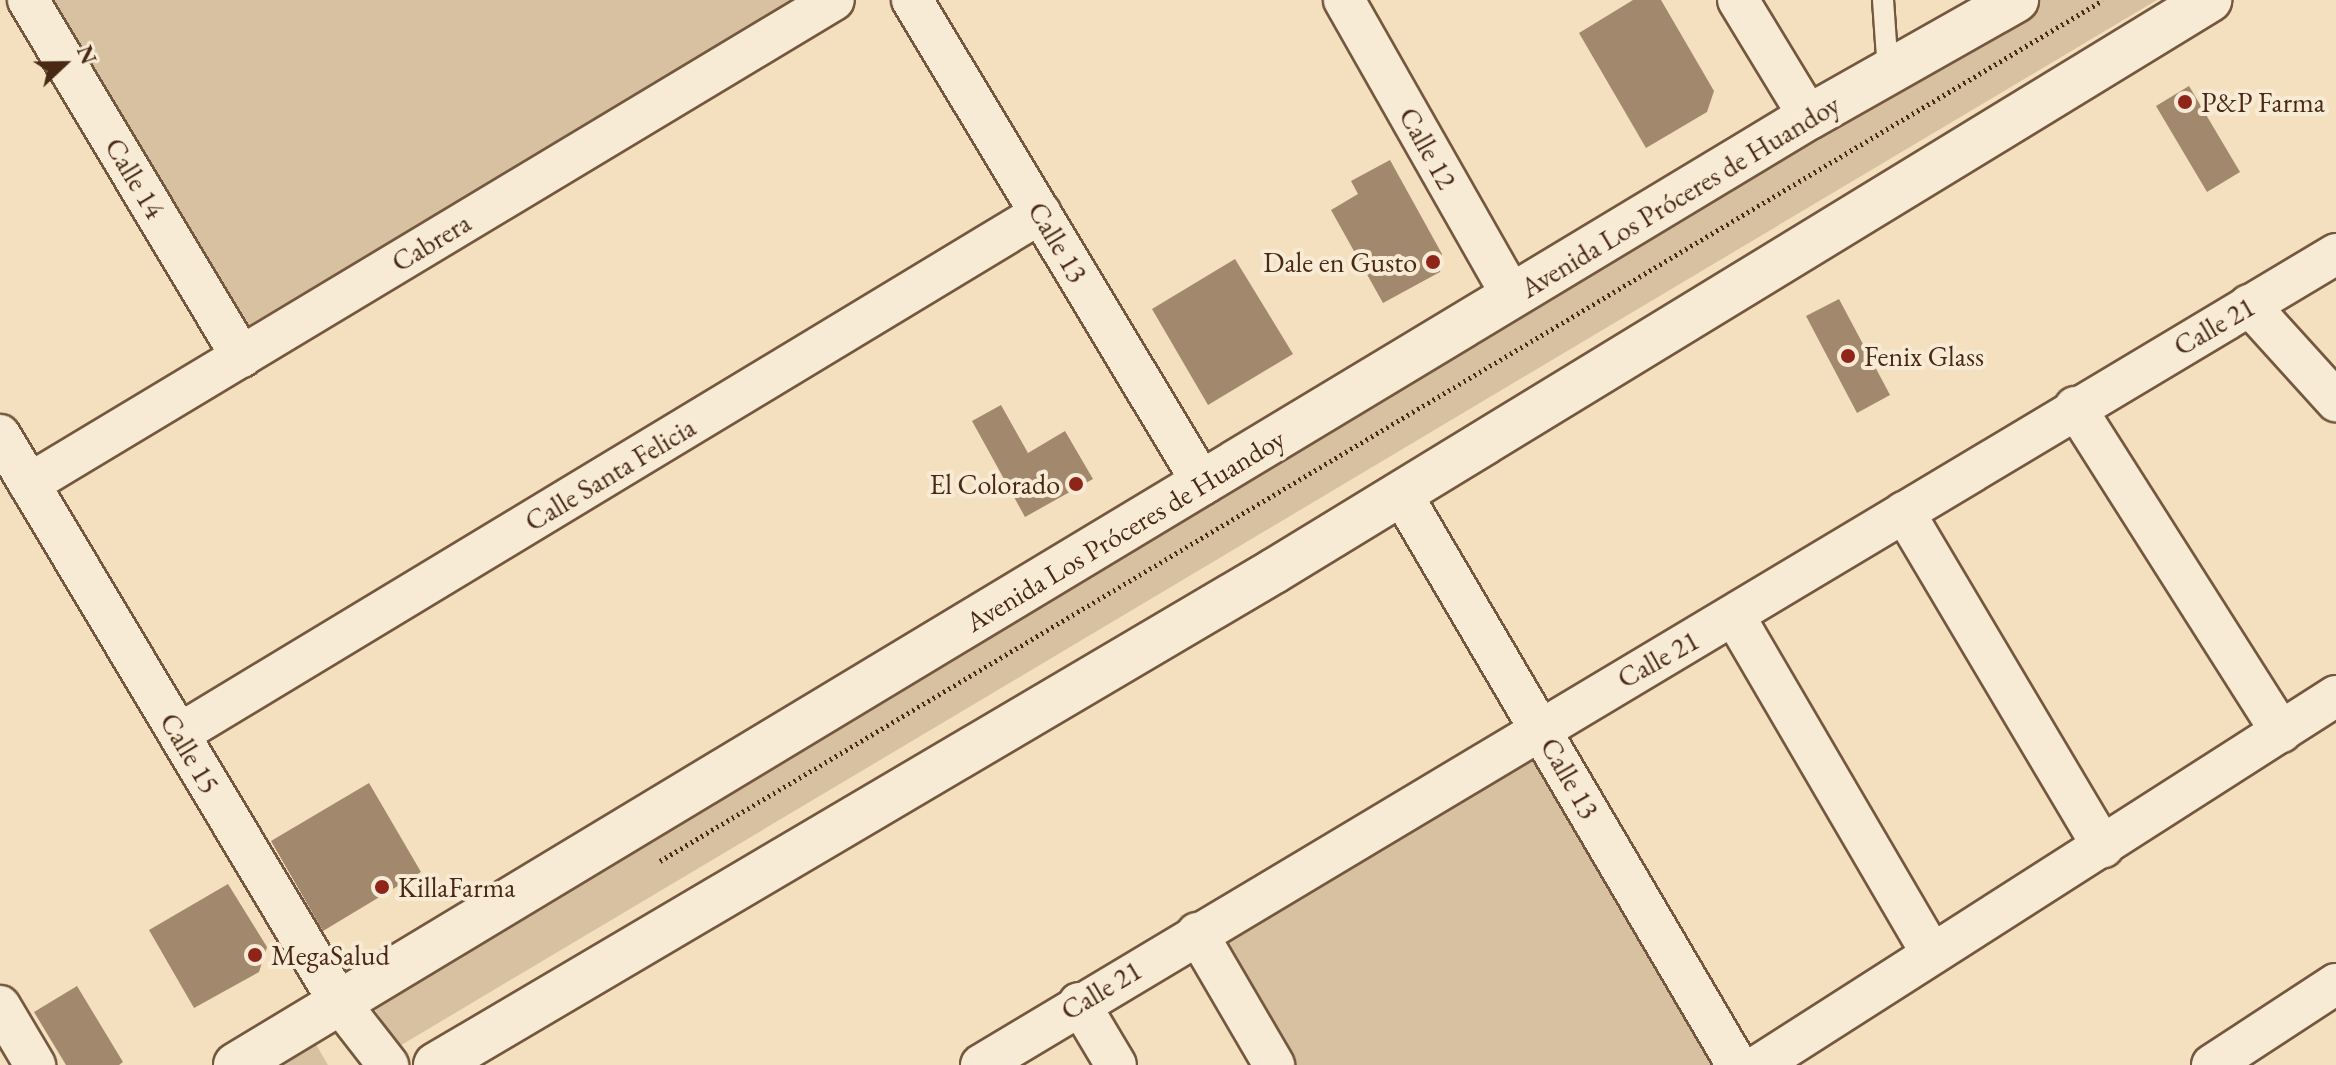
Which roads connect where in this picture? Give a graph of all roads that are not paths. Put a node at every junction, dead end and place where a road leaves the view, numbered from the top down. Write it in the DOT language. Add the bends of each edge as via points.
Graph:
graph roads {
  1 [pos="28,0"];
  2 [pos="834,0"];
  3 [pos="912,0"];
  4 [pos="1344,0"];
  5 [pos="1738,0"];
  6 [pos="1883,0"];
  7 [pos="2016,0"];
  8 [pos="2209,0"];
  9 [pos="1888,72"];
  10 [pos="1809,117"];
  11 [pos="1041,213"];
  12 [pos="2336,254"];
  13 [pos="1512,296"];
  14 [pos="2249,305"];
  15 [pos="242,357"];
  16 [pos="2336,401"];
  17 [pos="2075,407"];
  18 [pos="0,435"];
  19 [pos="29,484"];
  20 [pos="1203,484"];
  21 [pos="1401,493"];
  22 [pos="1904,512"];
  23 [pos="1735,617"];
  24 [pos="2336,696"];
  25 [pos="1540,726"];
  26 [pos="2281,732"];
  27 [pos="179,734"];
  28 [pos="2103,847"];
  29 [pos="1197,933"];
  30 [pos="1930,951"];
  31 [pos="2336,984"];
  32 [pos="339,1002"];
  33 [pos="1079,1003"];
  34 [pos="0,1006"];
  35 [pos="35,1065"];
  36 [pos="236,1065"];
  37 [pos="388,1065"];
  38 [pos="436,1065"];
  39 [pos="981,1065"];
  40 [pos="1116,1065"];
  41 [pos="1274,1065"];
  42 [pos="1737,1065"];
  43 [pos="1759,1065"];
  44 [pos="2212,1065"];
  1 -- 15 [label="street, Calle 14"];
  2 -- 15 [label="street, Cabrera"];
  3 -- 11 [label="street, Calle 13"];
  4 -- 13 [label="street, Calle 12"];
  5 -- 10 [label="street"];
  6 -- 9 [label="lane"];
  7 -- 9 [label="main road, Avenida Los Próceres de Huandoy"];
  8 -- 21 [label="main road"];
  9 -- 10 [label="main road, Avenida Los Próceres de Huandoy"];
  10 -- 13 [label="main road, Avenida Los Próceres de Huandoy"];
  11 -- 20 [label="street, Calle 13"];
  11 -- 27 [label="street, Calle Santa Felicia"];
  12 -- 14 [label="street, Calle 21"];
  13 -- 20 [label="main road, Avenida Los Próceres de Huandoy"];
  14 -- 16 [label="street"];
  14 -- 17 [label="street, Calle 21"];
  15 -- 19 [label="street, Cabrera"];
  17 -- 22 [label="street, Calle 21"];
  17 -- 26 [label="street"];
  18 -- 19 [label="street, Calle 15"];
  19 -- 27 [label="street, Calle 15"];
  20 -- 32 [label="main road, Avenida Los Próceres de Huandoy"];
  21 -- 25 [label="street, Calle 13"];
  21 -- 38 [label="main road"];
  22 -- 23 [label="street, Calle 21"];
  22 -- 28 [label="street"];
  23 -- 25 [label="street, Calle 21"];
  23 -- 30 [label="street"];
  24 -- 26 [label="street"];
  25 -- 29 [label="street, Calle 21"];
  25 -- 42 [label="street, Calle 13"];
  26 -- 28 [label="street"];
  27 -- 32 [label="street, Calle 15"];
  28 -- 30 [label="street"];
  29 -- 33 [label="street, Calle 21"];
  29 -- 41 [label="street"];
  30 -- 43 [label="street"];
  31 -- 44 [label="street"];
  32 -- 36 [label="main road, Avenida Los Próceres de Huandoy"];
  32 -- 37 [label="street, Calle 15"];
  33 -- 39 [label="street, Calle 21"];
  33 -- 40 [label="street"];
  34 -- 35 [label="street"];
}
